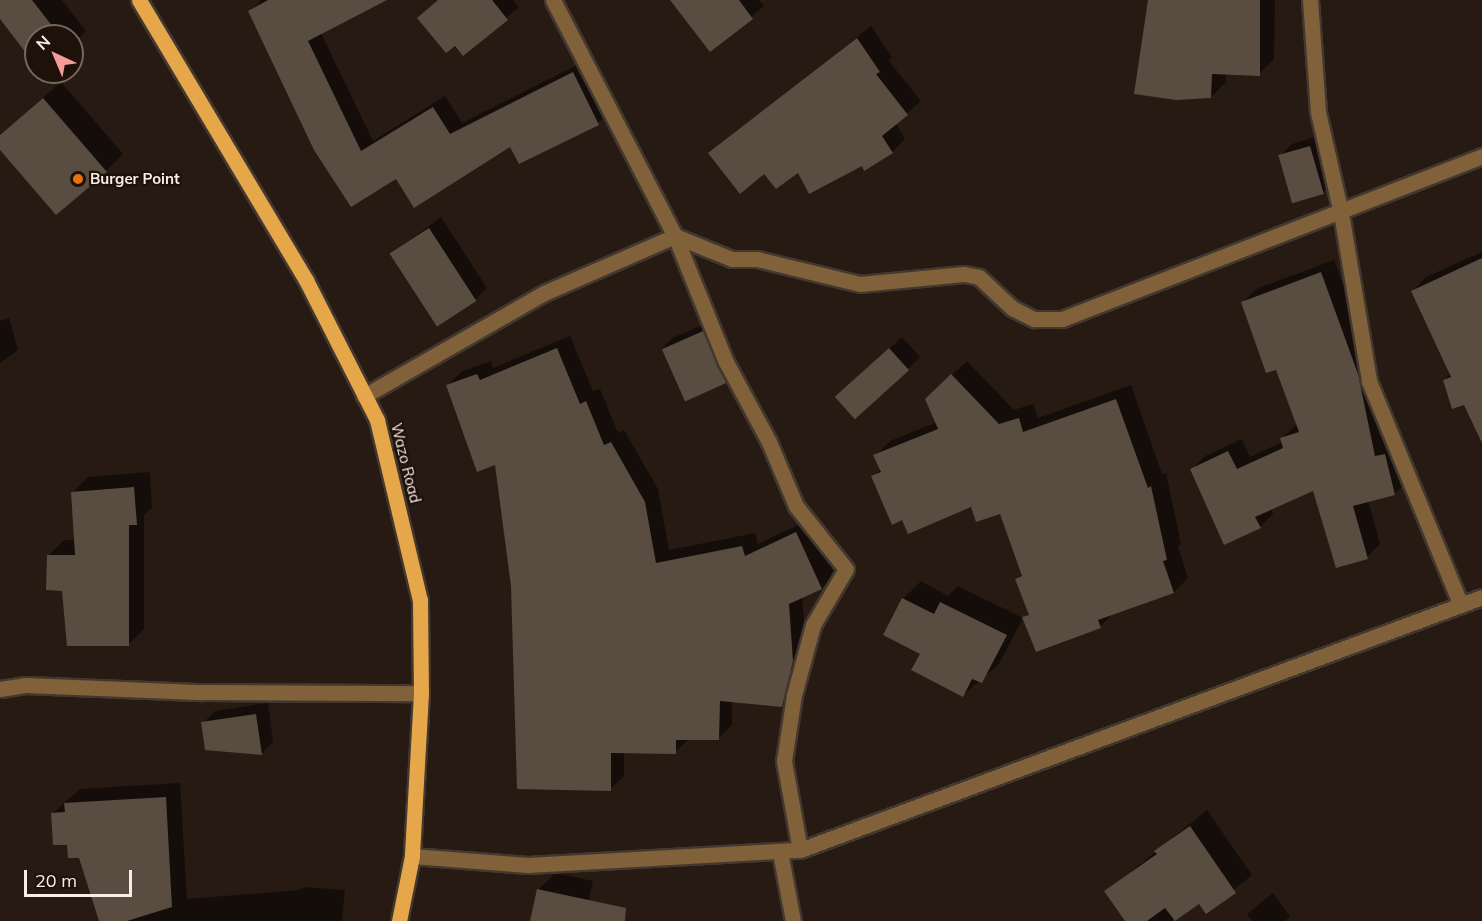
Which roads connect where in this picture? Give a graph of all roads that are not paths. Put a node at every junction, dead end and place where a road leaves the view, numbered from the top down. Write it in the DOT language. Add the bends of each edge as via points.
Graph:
graph roads {
  1 [pos="139,0"];
  2 [pos="554,0"];
  3 [pos="1310,0"];
  4 [pos="1482,156"];
  5 [pos="1341,213"];
  6 [pos="675,236"];
  7 [pos="364,396"];
  8 [pos="1482,597"];
  9 [pos="1461,605"];
  10 [pos="0,689"];
  11 [pos="421,693"];
  12 [pos="800,850"];
  13 [pos="780,852"];
  14 [pos="412,856"];
  15 [pos="399,921"];
  16 [pos="793,921"];
  1 -- 7 [label="main road, Wazo Road" via="306,280"];
  2 -- 6 [label="street"];
  3 -- 5 [label="street" via="1318,112"];
  4 -- 5 [label="street"];
  5 -- 6 [label="street" via="1268,237 1062,319 1034,319 1012,308 979,278 964,274 860,284 757,259 732,259"];
  5 -- 9 [label="street" via="1369,381"];
  6 -- 7 [label="street" via="544,293"];
  6 -- 12 [label="street" via="726,362 769,442 796,506 846,569 813,624 792,706 784,761"];
  7 -- 11 [label="main road, Wazo Road" via="377,420 420,600"];
  8 -- 9 [label="street"];
  9 -- 12 [label="street"];
  10 -- 11 [label="street" via="25,685 203,692"];
  11 -- 14 [label="main road, Wazo Road"];
  12 -- 13 [label="street"];
  13 -- 14 [label="street" via="528,865"];
  13 -- 16 [label="street"];
  14 -- 15 [label="main road, Wazo Road"];
}
